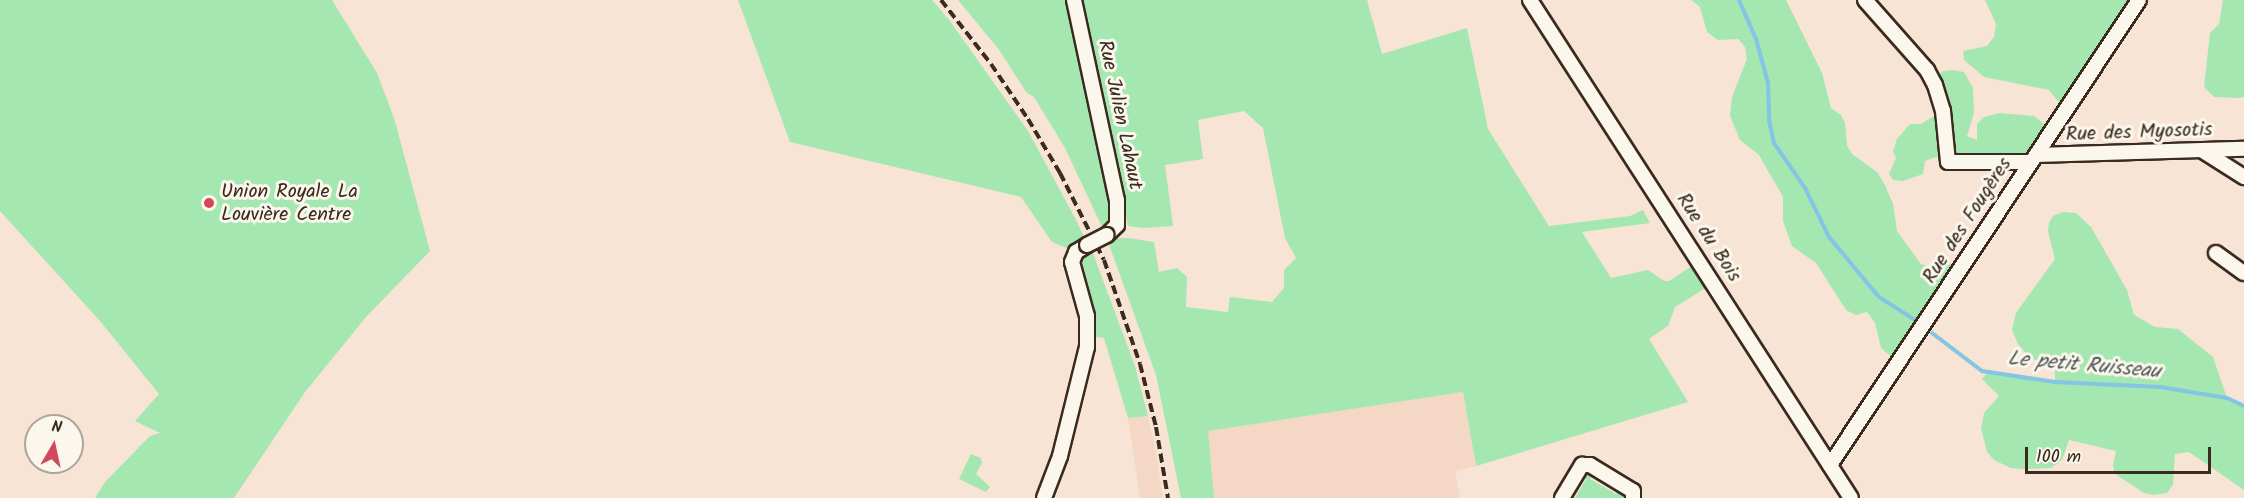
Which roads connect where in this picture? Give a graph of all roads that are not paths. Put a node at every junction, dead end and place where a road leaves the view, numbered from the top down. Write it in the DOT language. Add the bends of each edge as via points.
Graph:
graph roads {
  1 [pos="1074,0"];
  2 [pos="1530,0"];
  3 [pos="1864,0"];
  4 [pos="2139,0"];
  5 [pos="2244,149"];
  6 [pos="2203,150"];
  7 [pos="2034,159"];
  8 [pos="2244,177"];
  9 [pos="2216,253"];
  10 [pos="2244,273"];
  11 [pos="1830,465"];
  12 [pos="1044,498"];
  13 [pos="1562,498"];
  14 [pos="1633,498"];
  15 [pos="1851,498"];
  1 -- 12 [label="street, Rue Julien Lahaut, bridge" via="1118,200 1117,225 1076,252 1072,262 1087,316 1087,347 1060,456"];
  2 -- 11 [label="street, Rue du Bois"];
  3 -- 7 [label="street, Rue des Myosotis" via="1927,70 1935,85 1941,99 1948,162"];
  4 -- 7 [label="street, Rue des Fougères"];
  5 -- 6 [label="street, Rue des Myosotis"];
  6 -- 7 [label="street, Rue des Myosotis"];
  6 -- 8 [label="street"];
  7 -- 11 [label="street, Rue des Fougères"];
  9 -- 10 [label="street"];
  11 -- 15 [label="street, Rue du Bois"];
  13 -- 14 [label="street" via="1582,465 1590,465 1633,491"];
}
